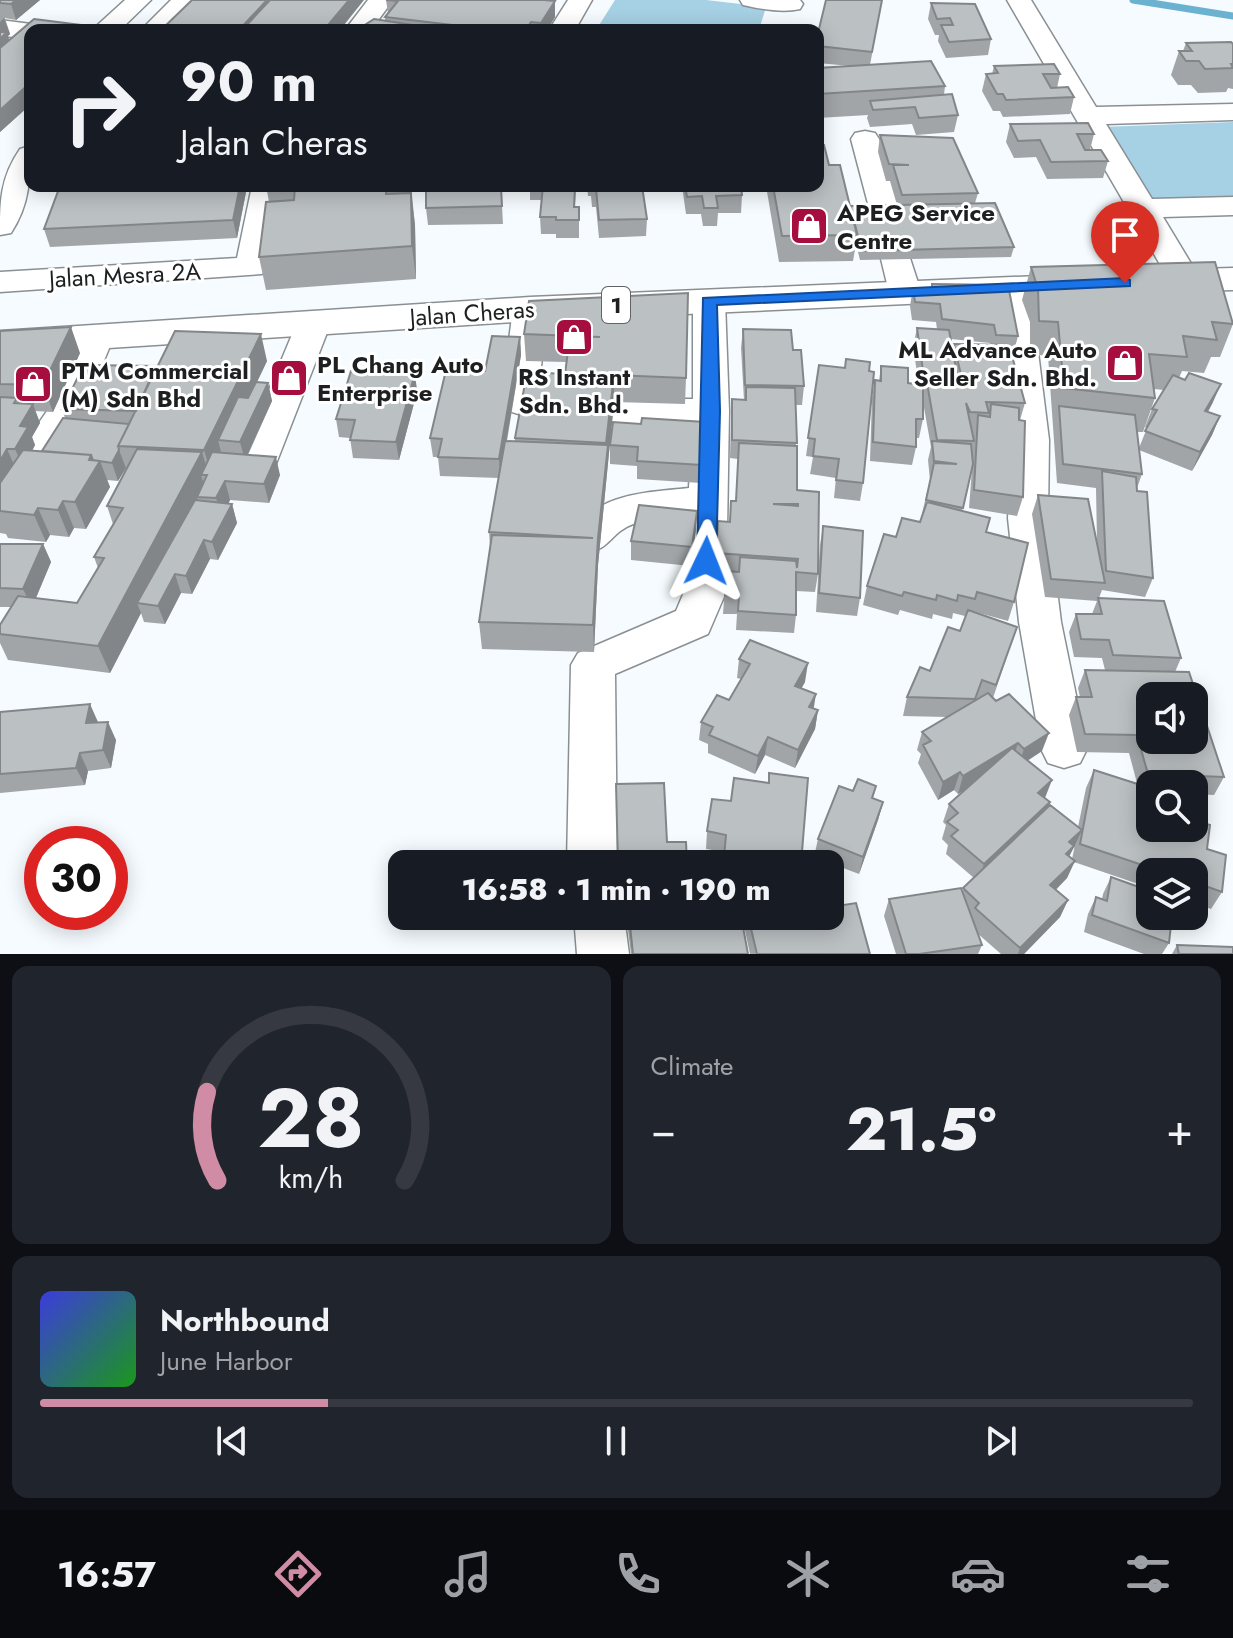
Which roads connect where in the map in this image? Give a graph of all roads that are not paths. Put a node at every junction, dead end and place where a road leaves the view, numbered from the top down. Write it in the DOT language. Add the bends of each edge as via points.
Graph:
graph roads {
  1 [pos="139,0"];
  2 [pos="185,0"];
  3 [pos="381,0"];
  4 [pos="580,0"];
  5 [pos="752,0"];
  6 [pos="1019,0"];
  7 [pos="791,2"];
  8 [pos="112,24"];
  9 [pos="160,24"];
  10 [pos="363,24"];
  11 [pos="566,24"];
  12 [pos="784,24"];
  13 [pos="0,28"];
  14 [pos="24,30"];
  15 [pos="1233,112"];
  16 [pos="1087,116"];
  17 [pos="865,139"];
  18 [pos="0,152"];
  19 [pos="24,154"];
  20 [pos="24,169"];
  21 [pos="263,192"];
  22 [pos="1233,206"];
  23 [pos="1142,208"];
  24 [pos="886,215"];
  25 [pos="0,226"];
  26 [pos="1207,280"];
  27 [pos="0,282"];
  28 [pos="1006,288"];
  29 [pos="709,301"];
  30 [pos="530,309"];
  31 [pos="1226,316"];
  32 [pos="313,325"];
  33 [pos="96,339"];
  34 [pos="0,343"];
  35 [pos="711,411"];
  36 [pos="255,469"];
  37 [pos="708,499"];
  38 [pos="0,510"];
  39 [pos="589,538"];
  40 [pos="1064,749"];
  41 [pos="592,850"];
  42 [pos="600,930"];
  43 [pos="603,954"];
  1 -- 8 [label="street"];
  2 -- 9 [label="street"];
  3 -- 10 [label="street"];
  4 -- 11 [label="street"];
  5 -- 7 [label="street"];
  6 -- 16 [label="street"];
  7 -- 12 [label="street"];
  13 -- 14 [label="street"];
  15 -- 16 [label="street"];
  16 -- 23 [label="street"];
  17 -- 24 [label="street"];
  18 -- 19 [label="street"];
  20 -- 25 [label="street"];
  21 -- 27 [label="street, Jalan Mesra 2A" via="251,267"];
  22 -- 23 [label="street"];
  23 -- 26 [label="street"];
  26 -- 28 [label="main road, Jalan Cheras / 1"];
  26 -- 31 [label="street"];
  28 -- 29 [label="main road, Jalan Cheras / 1" via="901,276"];
  28 -- 40 [label="street" via="1020,344 1031,440 1028,518 1040,622"];
  29 -- 30 [label="main road, Jalan Cheras / 1"];
  29 -- 35 [label="street"];
  30 -- 32 [label="main road, Jalan Cheras / 1"];
  30 -- 35 [label="street" via="519,402 546,411"];
  32 -- 33 [label="main road, Jalan Cheras / 1"];
  32 -- 36 [label="street"];
  33 -- 34 [label="main road, Jalan Cheras / 1"];
  33 -- 38 [label="street" via="64,413"];
  35 -- 37 [label="street"];
  37 -- 39 [label="street" via="634,508 604,520"];
  37 -- 41 [label="street" via="705,592 693,622 593,665"];
  42 -- 43 [label="street"];
}
